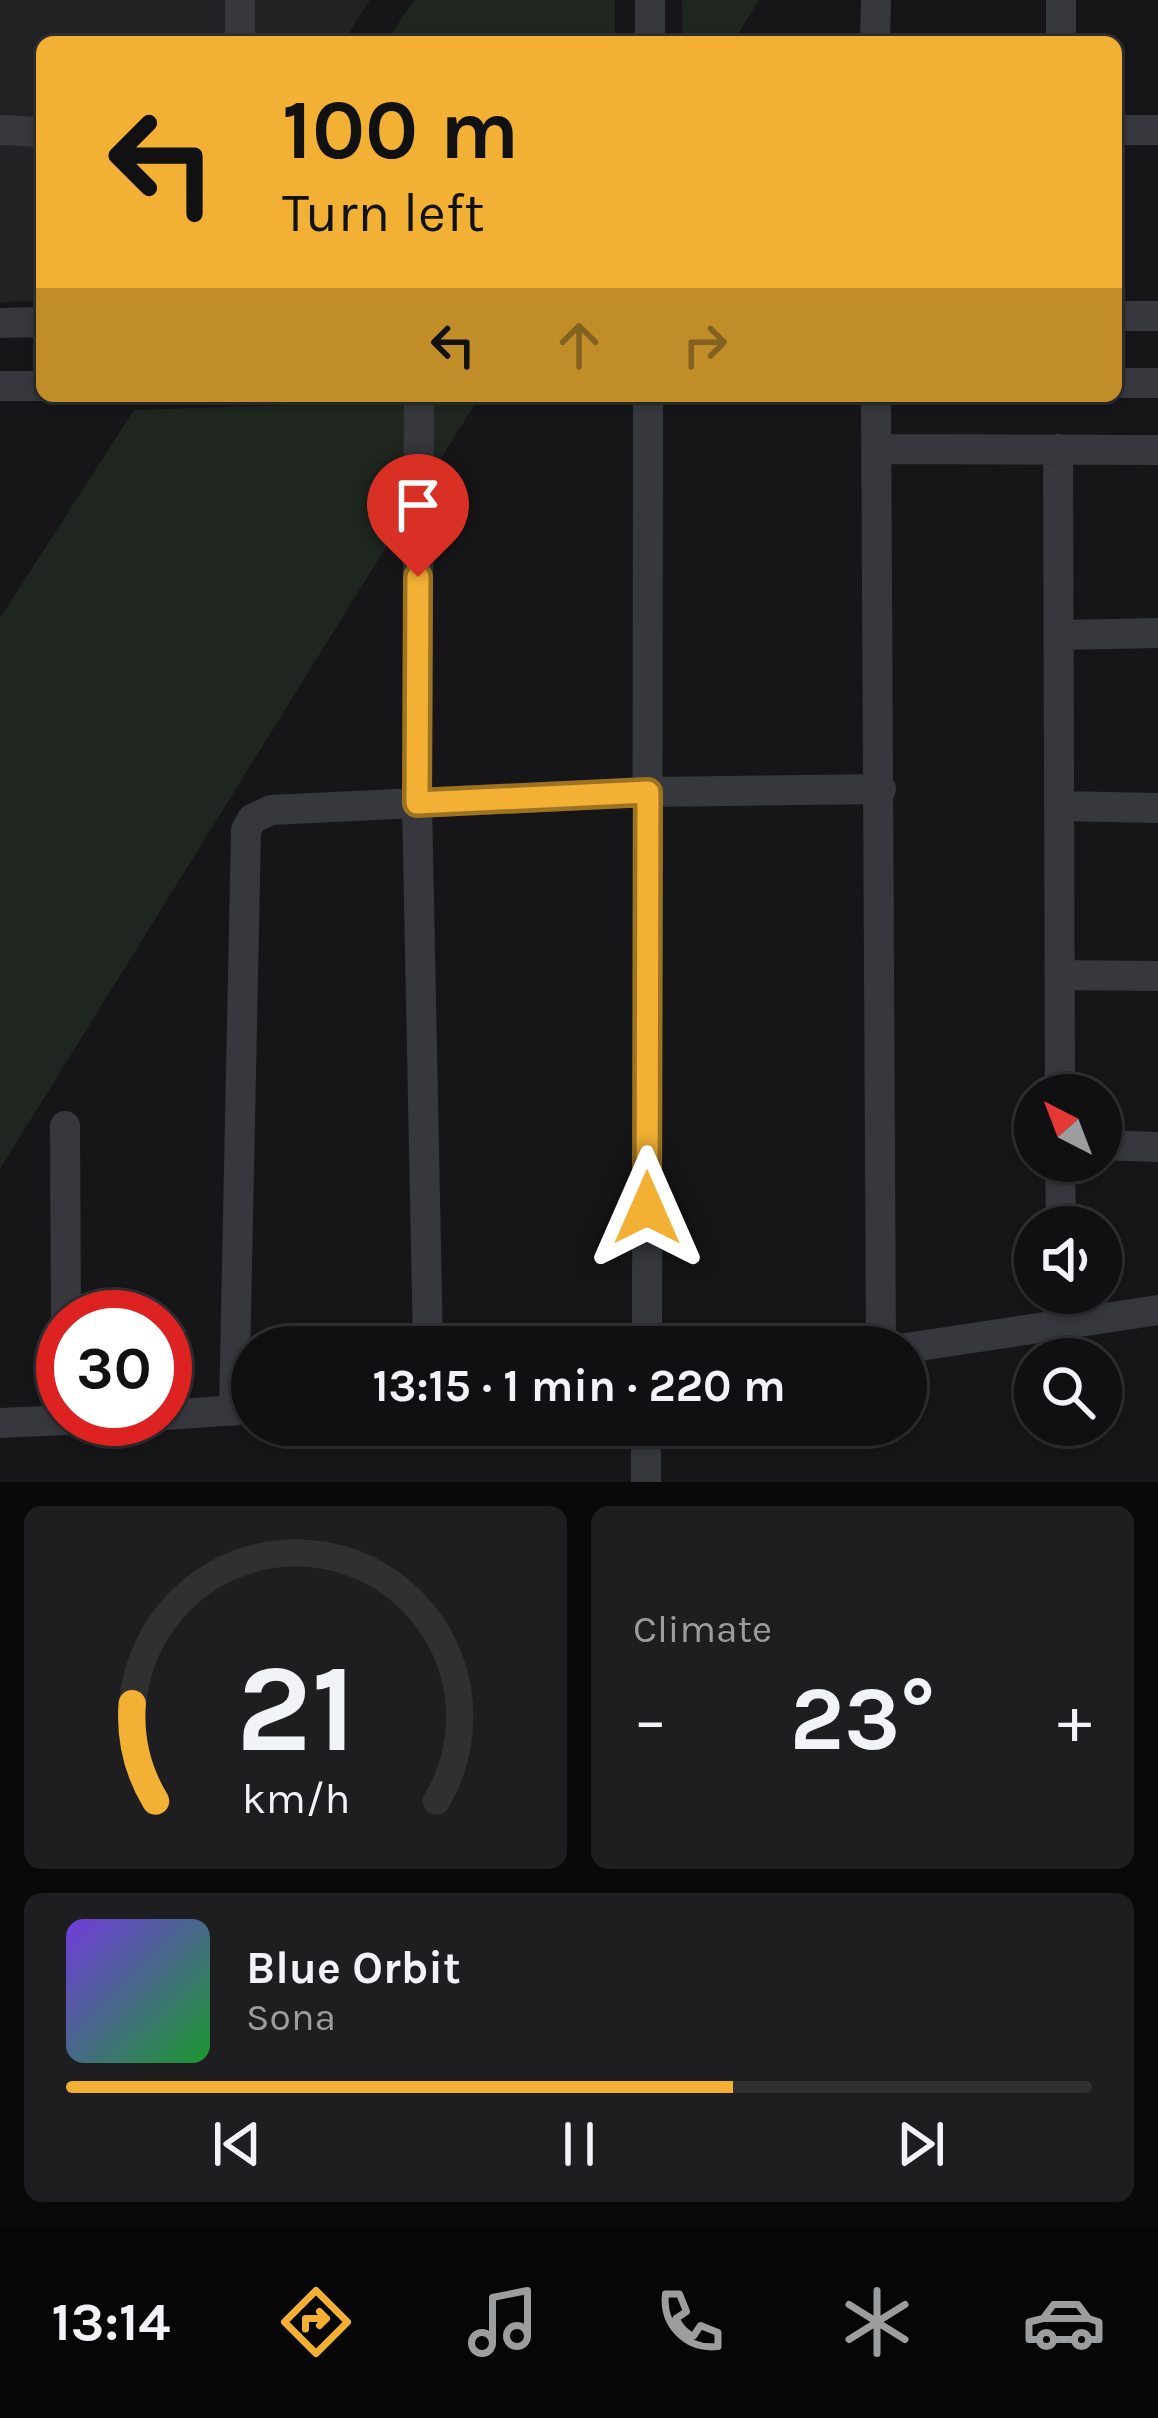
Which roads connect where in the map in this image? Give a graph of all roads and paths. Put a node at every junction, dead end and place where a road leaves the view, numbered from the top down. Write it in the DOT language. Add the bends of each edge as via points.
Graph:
graph roads {
  1 [pos="240,0"];
  2 [pos="650,0"];
  3 [pos="876,0"];
  4 [pos="1061,0"];
  5 [pos="240,36"];
  6 [pos="650,36"];
  7 [pos="875,36"];
  8 [pos="1061,36"];
  9 [pos="0,130"];
  10 [pos="1122,130"];
  11 [pos="1158,130"];
  12 [pos="36,131"];
  13 [pos="1122,316"];
  14 [pos="1158,316"];
  15 [pos="36,322"];
  16 [pos="0,323"];
  17 [pos="1122,383"];
  18 [pos="1158,383"];
  19 [pos="0,386"];
  20 [pos="36,386"];
  21 [pos="419,402"];
  22 [pos="648,402"];
  23 [pos="876,402"];
  24 [pos="877,448"];
  25 [pos="1058,449"];
  26 [pos="1158,450"];
  27 [pos="1158,632"];
  28 [pos="1059,634"];
  29 [pos="880,789"];
  30 [pos="648,792"];
  31 [pos="417,803"];
  32 [pos="1059,806"];
  33 [pos="1158,808"];
  34 [pos="1060,975"];
  35 [pos="1158,976"];
  36 [pos="1060,1074"];
  37 [pos="65,1126"];
  38 [pos="1122,1146"];
  39 [pos="1158,1147"];
  40 [pos="66,1290"];
  41 [pos="1122,1309"];
  42 [pos="1158,1310"];
  43 [pos="1039,1314"];
  44 [pos="243,1326"];
  45 [pos="428,1326"];
  46 [pos="647,1326"];
  47 [pos="881,1326"];
  48 [pos="927,1343"];
  49 [pos="231,1411"];
  50 [pos="192,1413"];
  51 [pos="36,1422"];
  52 [pos="0,1424"];
  53 [pos="646,1446"];
  54 [pos="646,1482"];
  1 -- 5 [label="street"];
  2 -- 6 [label="street"];
  3 -- 7 [label="street"];
  4 -- 8 [label="street"];
  9 -- 12 [label="street"];
  10 -- 11 [label="street"];
  13 -- 14 [label="street"];
  15 -- 16 [label="street"];
  17 -- 18 [label="street"];
  19 -- 20 [label="street"];
  21 -- 31 [label="street"];
  22 -- 30 [label="street"];
  23 -- 24 [label="street"];
  24 -- 25 [label="street"];
  24 -- 29 [label="street"];
  25 -- 26 [label="street"];
  25 -- 28 [label="street"];
  27 -- 28 [label="street"];
  28 -- 32 [label="street"];
  29 -- 30 [label="street"];
  29 -- 47 [label="street"];
  30 -- 31 [label="street"];
  30 -- 46 [label="street"];
  31 -- 44 [label="street" via="271,810 246,830"];
  31 -- 45 [label="street"];
  32 -- 33 [label="street"];
  32 -- 34 [label="street"];
  34 -- 35 [label="street"];
  34 -- 36 [label="street"];
  37 -- 40 [label="street"];
  38 -- 39 [label="street"];
  41 -- 42 [label="street"];
  43 -- 48 [label="street"];
  49 -- 50 [label="street"];
  51 -- 52 [label="street"];
  53 -- 54 [label="street"];
}
